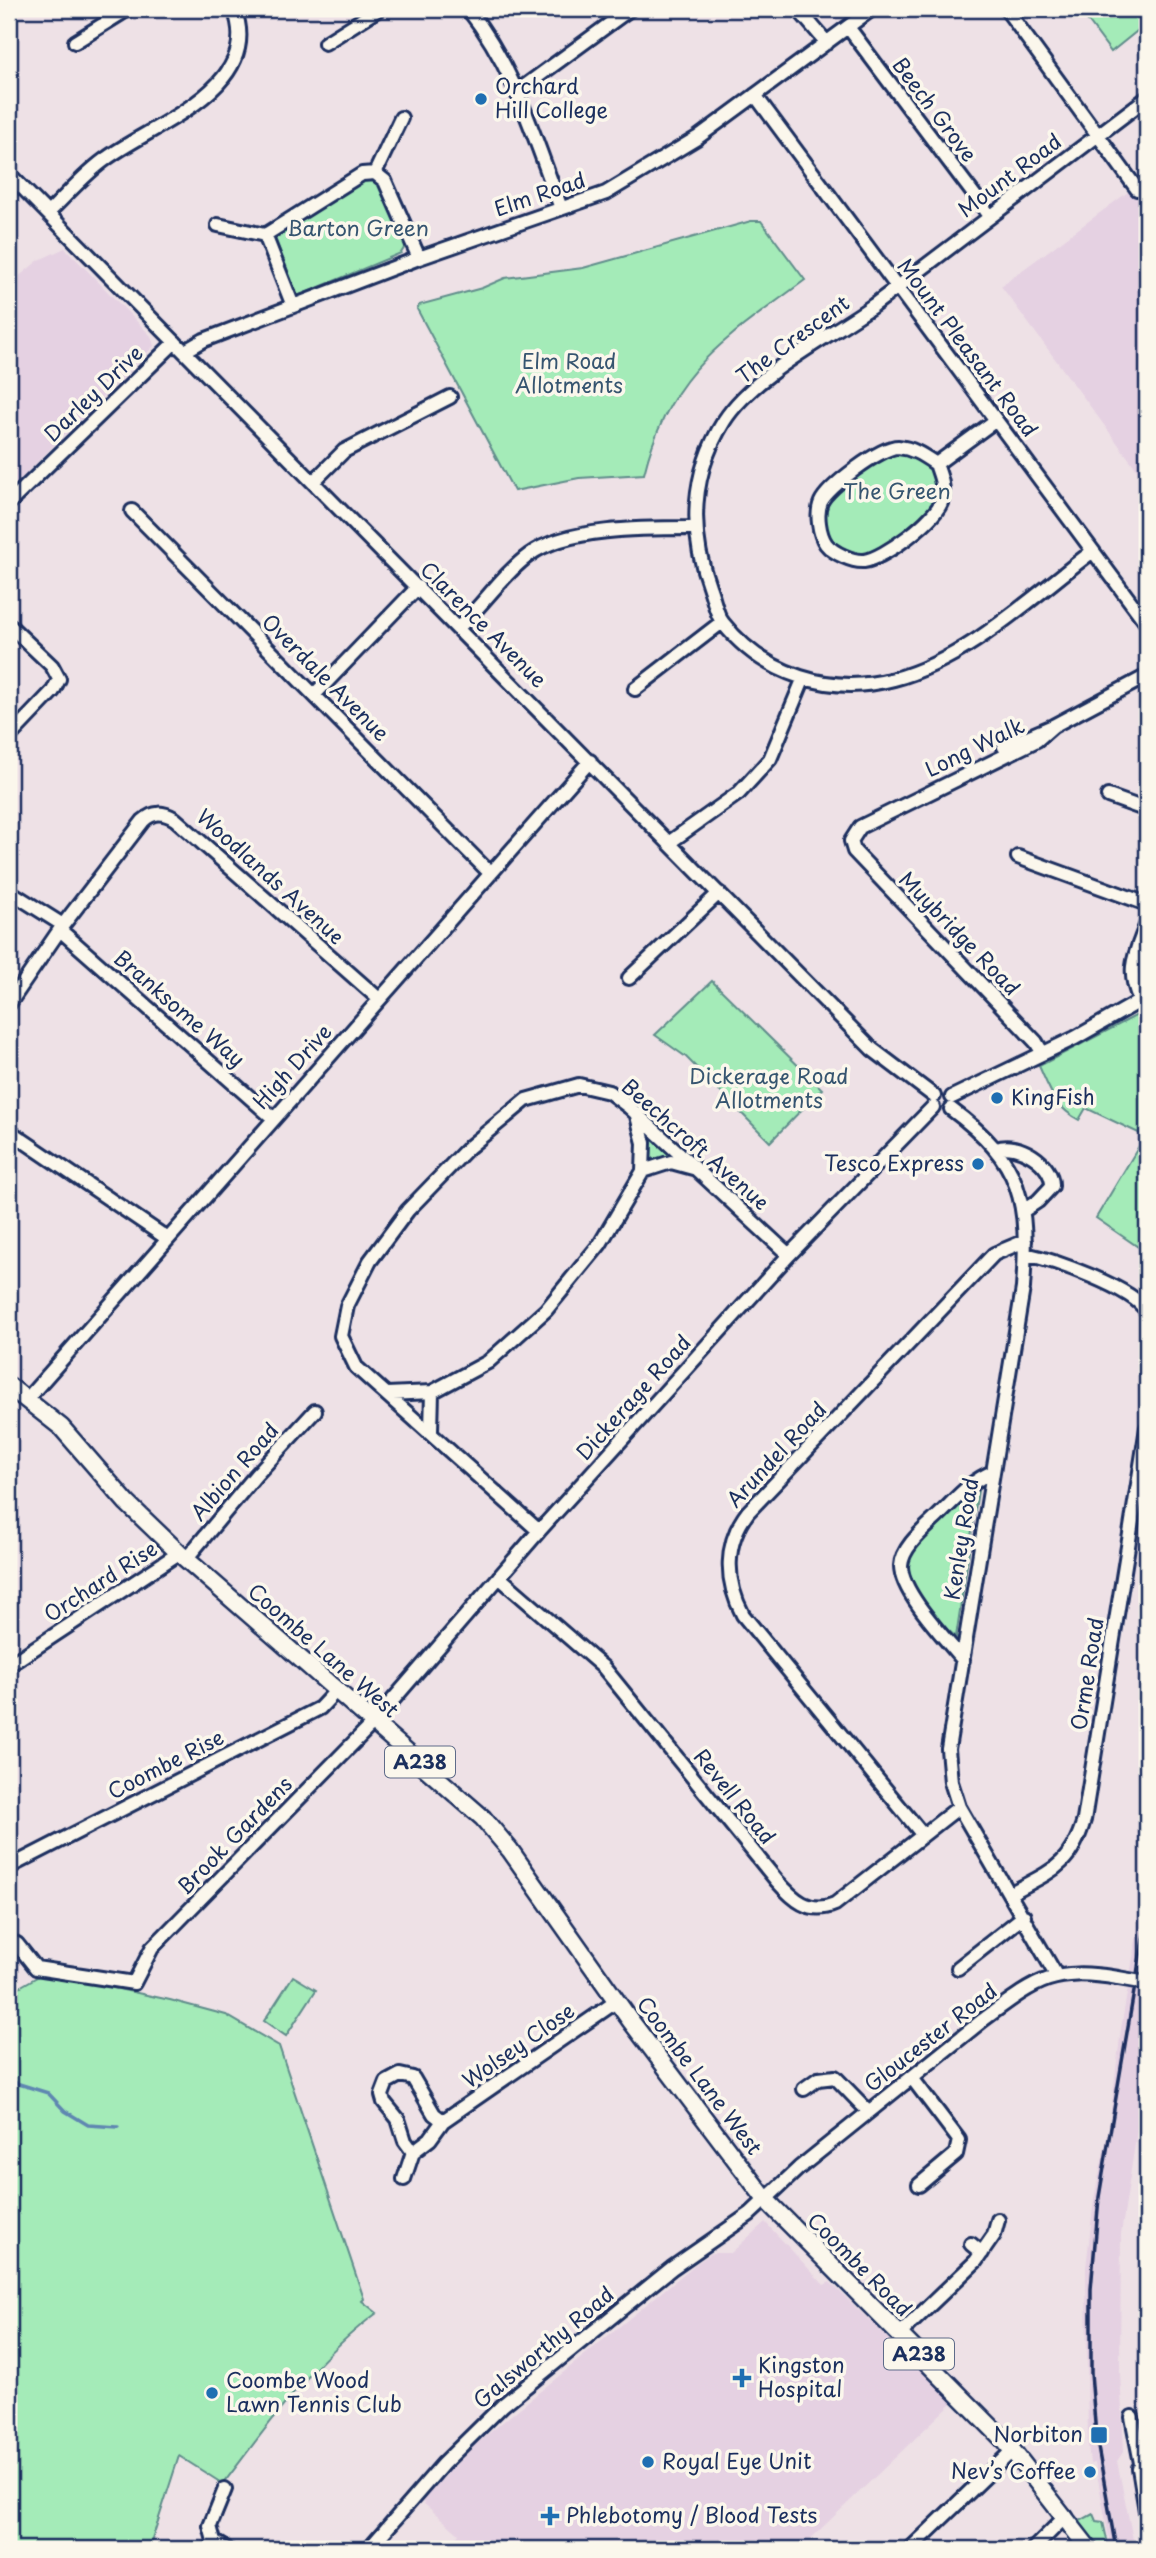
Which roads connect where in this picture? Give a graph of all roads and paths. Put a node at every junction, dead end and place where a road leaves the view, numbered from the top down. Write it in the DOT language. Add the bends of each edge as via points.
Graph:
graph roads {
  1 [pos="128,9"];
  2 [pos="234,9"];
  3 [pos="379,9"];
  4 [pos="468,9"];
  5 [pos="630,9"];
  6 [pos="798,9"];
  7 [pos="872,9"];
  8 [pos="1006,9"];
  9 [pos="848,27"];
  10 [pos="75,42"];
  11 [pos="325,43"];
  12 [pos="827,43"];
  13 [pos="518,91"];
  14 [pos="755,95"];
  15 [pos="1147,98"];
  16 [pos="401,118"];
  17 [pos="1097,135"];
  18 [pos="375,173"];
  19 [pos="9,174"];
  20 [pos="1137,189"];
  21 [pos="561,208"];
  22 [pos="48,213"];
  23 [pos="990,216"];
  24 [pos="218,225"];
  25 [pos="265,235"];
  26 [pos="419,258"];
  27 [pos="897,287"];
  28 [pos="293,306"];
  29 [pos="180,347"];
  30 [pos="450,397"];
  31 [pos="996,420"];
  32 [pos="936,464"];
  33 [pos="314,481"];
  34 [pos="9,503"];
  35 [pos="132,510"];
  36 [pos="696,528"];
  37 [pos="1093,551"];
  38 [pos="418,587"];
  39 [pos="722,622"];
  40 [pos="1147,624"];
  41 [pos="9,625"];
  42 [pos="458,628"];
  43 [pos="1147,676"];
  44 [pos="803,680"];
  45 [pos="635,689"];
  46 [pos="314,695"];
  47 [pos="9,737"];
  48 [pos="590,761"];
  49 [pos="1108,796"];
  50 [pos="1147,810"];
  51 [pos="851,841"];
  52 [pos="670,842"];
  53 [pos="1018,857"];
  54 [pos="490,873"];
  55 [pos="9,891"];
  56 [pos="719,893"];
  57 [pos="1147,904"];
  58 [pos="1147,923"];
  59 [pos="61,928"];
  60 [pos="629,978"];
  61 [pos="379,999"];
  62 [pos="1144,999"];
  63 [pos="9,1004"];
  64 [pos="1042,1052"];
  65 [pos="933,1102"];
  66 [pos="951,1103"];
  67 [pos="637,1116"];
  68 [pos="273,1118"];
  69 [pos="9,1131"];
  70 [pos="997,1149"];
  71 [pos="697,1169"];
  72 [pos="643,1171"];
  73 [pos="1023,1210"];
  74 [pos="168,1238"];
  75 [pos="1025,1248"];
  76 [pos="789,1255"];
  77 [pos="1147,1312"];
  78 [pos="9,1385"];
  79 [pos="432,1392"];
  80 [pos="387,1394"];
  81 [pos="27,1399"];
  82 [pos="315,1411"];
  83 [pos="1147,1428"];
  84 [pos="431,1431"];
  85 [pos="993,1472"];
  86 [pos="539,1531"];
  87 [pos="183,1556"];
  88 [pos="499,1577"];
  89 [pos="963,1660"];
  90 [pos="9,1665"];
  91 [pos="336,1691"];
  92 [pos="373,1723"];
  93 [pos="960,1807"];
  94 [pos="922,1834"];
  95 [pos="9,1867"];
  96 [pos="1011,1893"];
  97 [pos="1024,1916"];
  98 [pos="9,1941"];
  99 [pos="958,1968"];
  100 [pos="1056,1975"];
  101 [pos="1147,1983"];
  102 [pos="617,2001"];
  103 [pos="912,2078"];
  104 [pos="804,2088"];
  105 [pos="868,2112"];
  106 [pos="443,2121"];
  107 [pos="414,2151"];
  108 [pos="404,2179"];
  109 [pos="919,2185"];
  110 [pos="766,2200"];
  111 [pos="998,2220"];
  112 [pos="971,2244"];
  113 [pos="982,2253"];
  114 [pos="899,2335"];
  115 [pos="1132,2417"];
  116 [pos="1013,2450"];
  117 [pos="1144,2461"];
  118 [pos="225,2489"];
  119 [pos="1066,2516"];
  120 [pos="1147,2517"];
  121 [pos="212,2545"];
  122 [pos="227,2549"];
  123 [pos="369,2549"];
  124 [pos="910,2549"];
  125 [pos="1032,2549"];
  126 [pos="1089,2549"];
  1 -- 10 [label="street"];
  2 -- 22 [label="street" via="239,47 230,71 211,92 105,159"];
  3 -- 11 [label="street"];
  4 -- 13 [label="street" via="492,40"];
  5 -- 13 [label="street"];
  6 -- 12 [label="street"];
  7 -- 9 [label="street, Elm Road"];
  8 -- 17 [label="street"];
  9 -- 12 [label="street, Elm Road"];
  9 -- 23 [label="street, Beech Grove"];
  12 -- 14 [label="street, Elm Road"];
  13 -- 21 [label="street"];
  14 -- 21 [label="street, Elm Road" via="698,138 619,187"];
  14 -- 27 [label="street, Mount Pleasant Road"];
  15 -- 17 [label="street, Mount Road"];
  16 -- 18 [label="street"];
  17 -- 20 [label="street"];
  17 -- 23 [label="street, Mount Road"];
  18 -- 25 [label="street" via="362,174"];
  18 -- 26 [label="street" via="385,181"];
  19 -- 22 [label="street, Clarence Avenue"];
  21 -- 26 [label="street, Elm Road"];
  22 -- 29 [label="street, Clarence Avenue"];
  23 -- 27 [label="street, Mount Road"];
  24 -- 25 [label="street"];
  25 -- 28 [label="street"];
  26 -- 28 [label="street, Elm Road"];
  27 -- 31 [label="street, Mount Pleasant Road"];
  27 -- 36 [label="street, The Crescent" via="752,391 726,418 703,467 695,504"];
  28 -- 29 [label="street, Elm Road"];
  29 -- 33 [label="street, Clarence Avenue"];
  29 -- 34 [label="street, Darley Drive"];
  30 -- 33 [label="street" via="345,452"];
  31 -- 32 [label="street"];
  31 -- 37 [label="street, Mount Pleasant Road"];
  32 -- 32 [label="street" via="942,479 942,501 928,521 878,557 862,562 826,544 819,522 820,504 830,490 877,454 895,447 915,450"];
  33 -- 38 [label="street, Clarence Avenue"];
  35 -- 46 [label="street, Overdale Avenue"];
  36 -- 39 [label="street, The Crescent" via="699,554"];
  36 -- 42 [label="street" via="575,535 548,543 520,563"];
  37 -- 40 [label="street, Mount Pleasant Road"];
  37 -- 44 [label="street, The Crescent" via="947,661 892,680 836,685"];
  38 -- 42 [label="street, Clarence Avenue"];
  38 -- 46 [label="street"];
  39 -- 44 [label="street, The Crescent" via="763,661"];
  39 -- 45 [label="street"];
  41 -- 47 [label="street" via="52,666 59,679"];
  42 -- 48 [label="street, Clarence Avenue"];
  43 -- 51 [label="street, Long Walk" via="942,780 860,827"];
  44 -- 52 [label="street" via="770,759 739,793"];
  46 -- 54 [label="street, Overdale Avenue"];
  48 -- 52 [label="street, Clarence Avenue"];
  48 -- 54 [label="street, High Drive"];
  49 -- 50 [label="street"];
  51 -- 64 [label="street, Muybridge Road" via="854,851"];
  52 -- 56 [label="street, Clarence Avenue"];
  53 -- 57 [label="street"];
  54 -- 61 [label="street, High Drive"];
  55 -- 59 [label="street, Branksome Way"];
  56 -- 60 [label="street"];
  56 -- 65 [label="street, Clarence Avenue" via="881,1058"];
  58 -- 62 [label="street" via="1131,967 1131,979"];
  59 -- 61 [label="street, Woodlands Avenue" via="143,821 153,813 166,814"];
  59 -- 63 [label="street, Woodlands Avenue"];
  59 -- 68 [label="street, Branksome Way"];
  61 -- 68 [label="street, High Drive"];
  62 -- 64 [label="street"];
  64 -- 66 [label="street"];
  65 -- 66 [label="street" via="941,1113"];
  65 -- 76 [label="street, Dickerage Road"];
  66 -- 70 [label="street, Kenley Road"];
  67 -- 71 [label="street, Beechcroft Avenue"];
  67 -- 72 [label="street"];
  67 -- 80 [label="street, Beechcroft Avenue" via="609,1092 579,1085 526,1100 468,1147 408,1210 370,1261 347,1306 341,1336 356,1367"];
  68 -- 74 [label="street, High Drive"];
  69 -- 74 [label="street"];
  70 -- 73 [label="street, Kenley Road" via="1013,1176"];
  70 -- 73 [label="street" via="1016,1148 1043,1164 1051,1175 1052,1186"];
  71 -- 72 [label="street" via="671,1162"];
  71 -- 76 [label="street, Beechcroft Avenue"];
  72 -- 79 [label="street" via="600,1244 546,1310 488,1362"];
  73 -- 75 [label="street, Kenley Road"];
  74 -- 81 [label="street, High Drive"];
  75 -- 77 [label="street" via="1091,1277"];
  75 -- 85 [label="street, Kenley Road" via="1023,1288"];
  75 -- 94 [label="street, Arundel Road" via="994,1254 748,1512 730,1549 732,1587 743,1615"];
  76 -- 86 [label="street, Dickerage Road"];
  78 -- 81 [label="main road, Coombe Lane West / A238"];
  79 -- 80 [label="street"];
  79 -- 84 [label="street"];
  80 -- 84 [label="street, Beechcroft Avenue"];
  81 -- 87 [label="main road, Coombe Lane West / A238" via="74,1440 111,1486"];
  82 -- 87 [label="street, Albion Road"];
  83 -- 96 [label="street, Orme Road" via="1084,1820 1066,1860"];
  84 -- 86 [label="street, Beechcroft Avenue"];
  85 -- 89 [label="street, Kenley Road"];
  85 -- 89 [label="street" via="976,1479 921,1533 901,1566 906,1586"];
  86 -- 88 [label="street, Dickerage Road"];
  87 -- 90 [label="street, Orchard Rise"];
  87 -- 91 [label="main road, Coombe Lane West / A238"];
  88 -- 92 [label="street, Dickerage Road"];
  88 -- 94 [label="street, Revell Road" via="604,1668 794,1900 815,1908 835,1904"];
  89 -- 93 [label="street, Kenley Road" via="948,1749 951,1782"];
  91 -- 92 [label="main road, Coombe Lane West / A238"];
  91 -- 95 [label="street, Coombe Rise" via="311,1712"];
  92 -- 98 [label="street, Brook Gardens" via="152,1948 134,1983 36,1968 22,1948"];
  92 -- 102 [label="main road, Coombe Lane West / A238" via="494,1830"];
  93 -- 94 [label="street, Revell Road"];
  93 -- 96 [label="street, Kenley Road"];
  96 -- 97 [label="street, Kenley Road"];
  97 -- 99 [label="street"];
  97 -- 100 [label="street, Kenley Road"];
  100 -- 101 [label="street, Gloucester Road, bridge" via="1096,1975"];
  100 -- 103 [label="street, Gloucester Road" via="1009,2001"];
  102 -- 106 [label="street, Wolsey Close"];
  102 -- 110 [label="main road, Coombe Lane West / A238"];
  103 -- 105 [label="street, Gloucester Road"];
  103 -- 109 [label="street" via="956,2133 960,2147"];
  104 -- 105 [label="street" via="833,2069"];
  105 -- 110 [label="street, Gloucester Road"];
  106 -- 107 [label="street, Wolsey Close"];
  106 -- 107 [label="street" via="413,2078 400,2075 387,2082 384,2102"];
  107 -- 108 [label="street, Wolsey Close"];
  110 -- 114 [label="main road, Coombe Road / A238"];
  110 -- 123 [label="street, Galsworthy Road" via="672,2268 499,2409 443,2463"];
  111 -- 113 [label="street"];
  112 -- 113 [label="street"];
  113 -- 114 [label="street"];
  114 -- 116 [label="main road, Coombe Road / A238"];
  115 -- 117 [label="street"];
  116 -- 119 [label="main road, Coombe Road / A238"];
  116 -- 124 [label="street"];
  117 -- 120 [label="street" via="1139,2468"];
  118 -- 121 [label="street" via="210,2526"];
  119 -- 125 [label="street"];
  119 -- 126 [label="main road, Coombe Road / A238"];
  121 -- 122 [label="street"];
}
